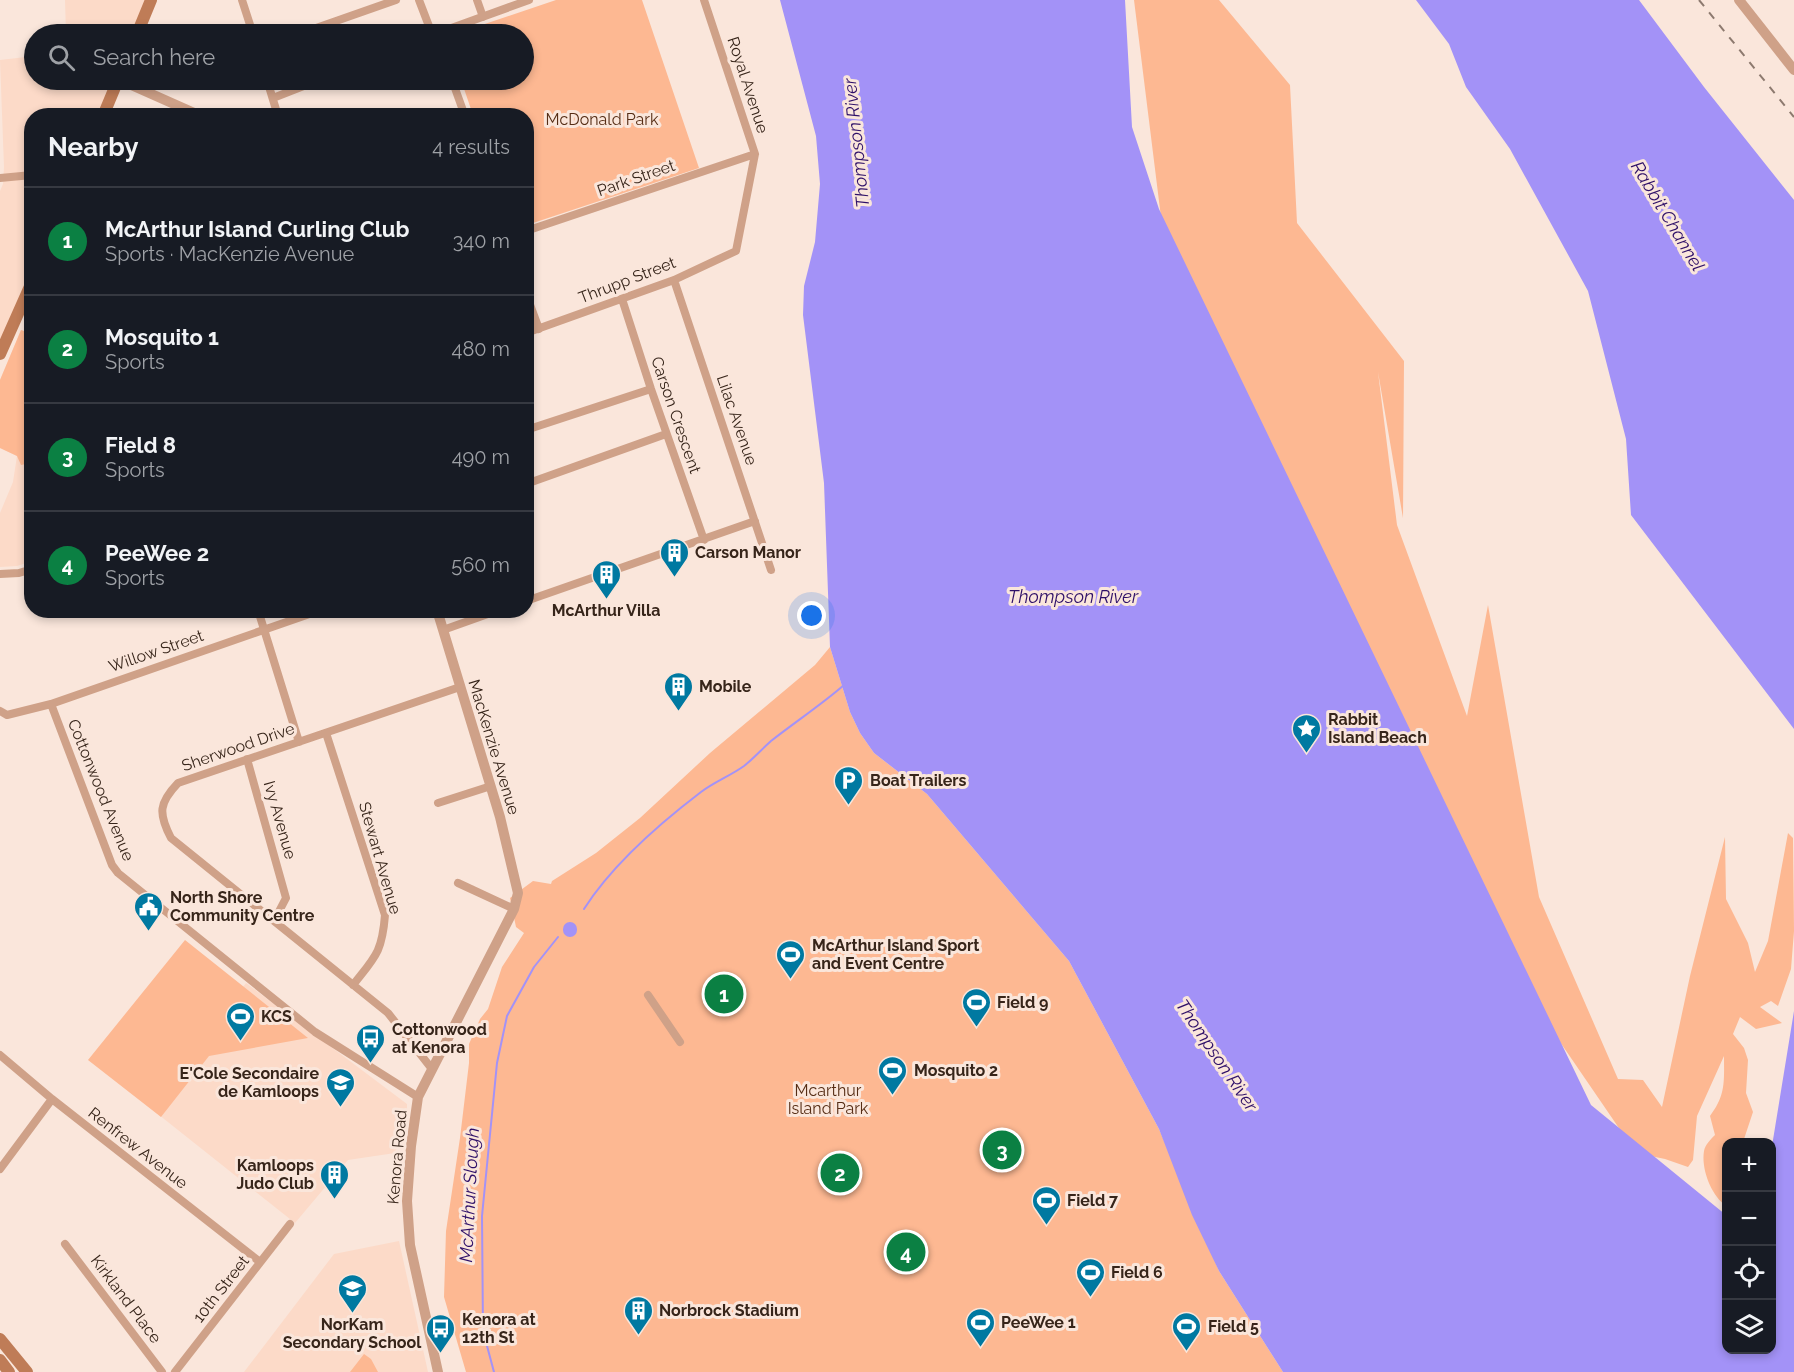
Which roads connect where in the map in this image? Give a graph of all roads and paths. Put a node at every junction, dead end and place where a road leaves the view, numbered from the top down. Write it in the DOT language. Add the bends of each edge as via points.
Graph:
graph roads {
  1 [pos="151,0"];
  2 [pos="242,0"];
  3 [pos="396,0"];
  4 [pos="419,0"];
  5 [pos="477,0"];
  6 [pos="529,0"];
  7 [pos="704,0"];
  8 [pos="1739,0"];
  9 [pos="483,16"];
  10 [pos="141,24"];
  11 [pos="250,24"];
  12 [pos="327,24"];
  13 [pos="430,24"];
  14 [pos="462,24"];
  15 [pos="1794,70"];
  16 [pos="115,90"];
  17 [pos="142,90"];
  18 [pos="270,90"];
  19 [pos="293,90"];
  20 [pos="456,90"];
  21 [pos="273,98"];
  22 [pos="107,108"];
  23 [pos="183,108"];
  24 [pos="276,108"];
  25 [pos="462,108"];
  26 [pos="755,154"];
  27 [pos="24,176"];
  28 [pos="0,178"];
  29 [pos="534,228"];
  30 [pos="736,251"];
  31 [pos="674,280"];
  32 [pos="622,299"];
  33 [pos="24,301"];
  34 [pos="534,316"];
  35 [pos="539,329"];
  36 [pos="534,331"];
  37 [pos="0,354"];
  38 [pos="651,389"];
  39 [pos="534,426"];
  40 [pos="666,434"];
  41 [pos="534,481"];
  42 [pos="755,521"];
  43 [pos="704,540"];
  44 [pos="771,570"];
  45 [pos="24,571"];
  46 [pos="0,574"];
  47 [pos="534,598"];
  48 [pos="260,618"];
  49 [pos="298,618"];
  50 [pos="439,618"];
  51 [pos="477,618"];
  52 [pos="264,630"];
  53 [pos="443,630"];
  54 [pos="460,687"];
  55 [pos="51,704"];
  56 [pos="0,711"];
  57 [pos="326,732"];
  58 [pos="299,742"];
  59 [pos="247,759"];
  60 [pos="491,786"];
  61 [pos="438,802"];
  62 [pos="458,883"];
  63 [pos="518,893"];
  64 [pos="514,909"];
  65 [pos="274,921"];
  66 [pos="353,985"];
  67 [pos="648,995"];
  68 [pos="680,1042"];
  69 [pos="0,1055"];
  70 [pos="432,1069"];
  71 [pos="418,1097"];
  72 [pos="52,1100"];
  73 [pos="0,1169"];
  74 [pos="290,1224"];
  75 [pos="65,1244"];
  76 [pos="260,1262"];
  77 [pos="0,1339"];
  78 [pos="0,1360"];
  79 [pos="9,1372"];
  80 [pos="27,1372"];
  81 [pos="162,1372"];
  82 [pos="175,1372"];
  83 [pos="438,1372"];
  1 -- 10 [label="main road"];
  2 -- 11 [label="street"];
  3 -- 12 [label="street"];
  4 -- 13 [label="street"];
  5 -- 9 [label="street"];
  6 -- 9 [label="street"];
  7 -- 26 [label="street, Royal Avenue"];
  8 -- 15 [label="street"];
  9 -- 14 [label="street"];
  16 -- 22 [label="main road"];
  17 -- 23 [label="street"];
  18 -- 21 [label="street"];
  19 -- 21 [label="street"];
  20 -- 25 [label="street"];
  21 -- 24 [label="street"];
  26 -- 29 [label="street, Park Street"];
  26 -- 30 [label="street, Royal Avenue"];
  27 -- 28 [label="street"];
  30 -- 31 [label="street, Thrupp Street"];
  31 -- 32 [label="street, Thrupp Street"];
  31 -- 42 [label="street, Lilac Avenue"];
  32 -- 35 [label="street, Thrupp Street"];
  32 -- 38 [label="street, Carson Crescent"];
  33 -- 37 [label="main road"];
  34 -- 35 [label="street"];
  35 -- 36 [label="street, Thrupp Street"];
  38 -- 39 [label="street"];
  38 -- 40 [label="street, Carson Crescent"];
  40 -- 41 [label="street"];
  40 -- 43 [label="street, Carson Crescent"];
  42 -- 43 [label="street"];
  42 -- 44 [label="street, Lilac Avenue"];
  43 -- 47 [label="street"];
  45 -- 46 [label="street"];
  48 -- 52 [label="street"];
  49 -- 52 [label="street, Willow Street"];
  50 -- 53 [label="street, MacKenzie Avenue"];
  51 -- 53 [label="street"];
  52 -- 55 [label="street, Willow Street"];
  52 -- 58 [label="street"];
  53 -- 54 [label="street, MacKenzie Avenue"];
  54 -- 57 [label="street, Sherwood Drive"];
  54 -- 60 [label="street, MacKenzie Avenue"];
  55 -- 56 [label="street, Willow Street" via="7,715"];
  55 -- 71 [label="street, Cottonwood Avenue" via="118,873 315,1032"];
  57 -- 58 [label="street, Sherwood Drive"];
  57 -- 66 [label="street, Stewart Avenue" via="385,915 378,954"];
  58 -- 59 [label="street, Sherwood Drive"];
  59 -- 65 [label="street, Ivy Avenue" via="286,898"];
  59 -- 65 [label="street, Sherwood Drive" via="178,783 166,796 162,822 171,838"];
  60 -- 61 [label="street"];
  60 -- 63 [label="street, MacKenzie Avenue"];
  62 -- 64 [label="street"];
  63 -- 64 [label="street, Kenora Road"];
  64 -- 70 [label="street, Kenora Road"];
  65 -- 66 [label="street, Sherwood Drive"];
  66 -- 70 [label="street, Sherwood Drive" via="388,1013"];
  67 -- 68 [label="street"];
  69 -- 72 [label="street, Renfrew Avenue"];
  70 -- 71 [label="street, Kenora Road"];
  71 -- 83 [label="street, Kenora Road" via="407,1201 410,1245"];
  72 -- 73 [label="street"];
  72 -- 76 [label="street, Renfrew Avenue"];
  74 -- 76 [label="street, 10th Street"];
  75 -- 81 [label="street, Kirkland Place"];
  76 -- 82 [label="street, 10th Street"];
  77 -- 80 [label="main road"];
  78 -- 79 [label="main road"];
}
